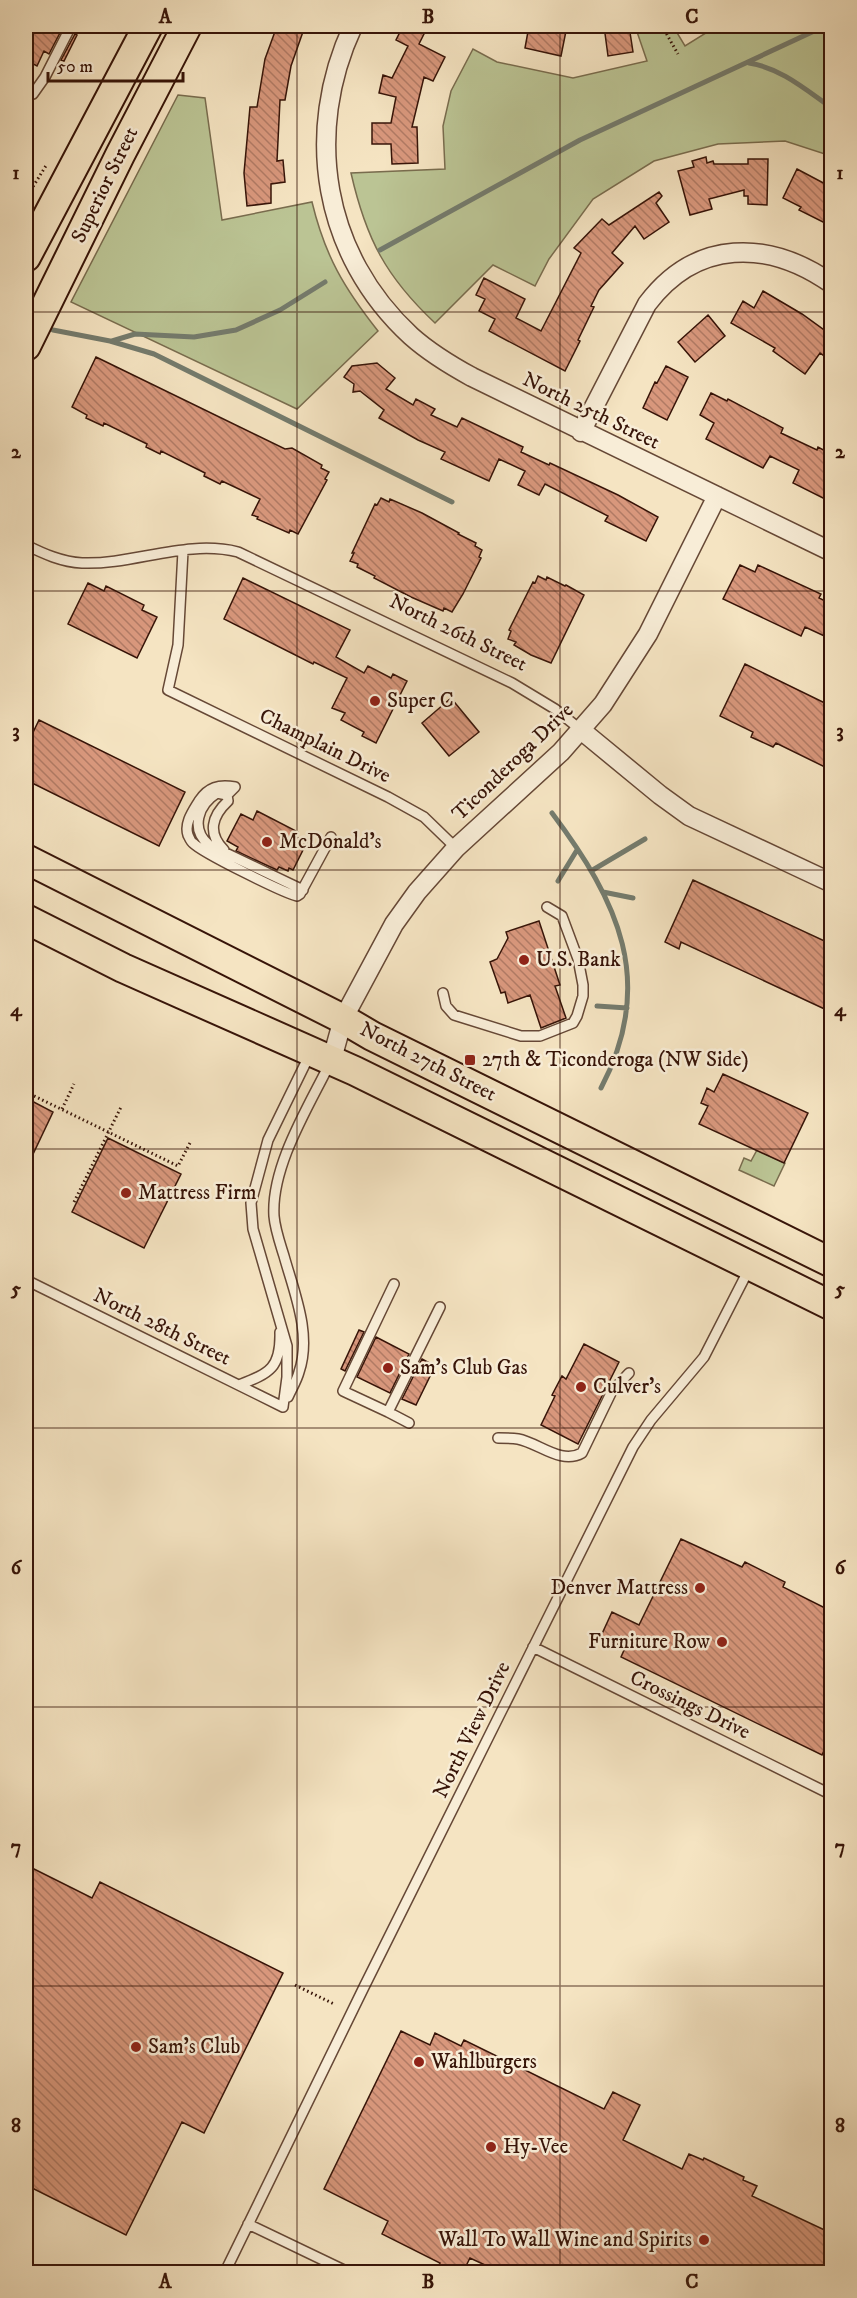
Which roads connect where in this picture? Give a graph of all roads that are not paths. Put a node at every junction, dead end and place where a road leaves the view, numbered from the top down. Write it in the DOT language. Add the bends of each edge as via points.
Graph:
graph roads {
  1 [pos="71,26"];
  2 [pos="148,26"];
  3 [pos="174,26"];
  4 [pos="187,26"];
  5 [pos="353,26"];
  6 [pos="171,56"];
  7 [pos="33,93"];
  8 [pos="26,257"];
  9 [pos="831,284"];
  10 [pos="26,346"];
  11 [pos="581,432"];
  12 [pos="717,496"];
  13 [pos="26,545"];
  14 [pos="183,551"];
  15 [pos="831,552"];
  16 [pos="581,730"];
  17 [pos="227,795"];
  18 [pos="331,837"];
  19 [pos="456,848"];
  20 [pos="228,854"];
  21 [pos="26,859"];
  22 [pos="831,883"];
  23 [pos="303,890"];
  24 [pos="547,907"];
  25 [pos="26,919"];
  26 [pos="443,993"];
  27 [pos="343,1019"];
  28 [pos="322,1055"];
  29 [pos="831,1263"];
  30 [pos="751,1266"];
  31 [pos="26,1280"];
  32 [pos="394,1284"];
  33 [pos="831,1306"];
  34 [pos="440,1307"];
  35 [pos="280,1321"];
  36 [pos="629,1373"];
  37 [pos="239,1385"];
  38 [pos="283,1407"];
  39 [pos="388,1412"];
  40 [pos="409,1423"];
  41 [pos="498,1438"];
  42 [pos="533,1647"];
  43 [pos="831,1795"];
  44 [pos="248,2224"];
  45 [pos="225,2272"];
  46 [pos="348,2272"];
  1 -- 7 [label="lane"];
  2 -- 8 [label="main road, Superior Street"];
  3 -- 6 [label="street"];
  4 -- 6 [label="main road, Superior Street"];
  5 -- 11 [label="street, North 25th Street" via="334,76 325,137 334,210 359,272 397,322 435,356"];
  6 -- 10 [label="main road, Superior Street"];
  9 -- 11 [label="street" via="802,264 761,253 726,254 685,269 646,304"];
  11 -- 12 [label="street, North 25th Street"];
  12 -- 15 [label="street, North 25th Street"];
  12 -- 16 [label="street, Ticonderoga Drive" via="643,644"];
  13 -- 14 [label="lane, North 26th Street" via="58,559 84,563"];
  14 -- 16 [label="lane, North 26th Street" via="219,548 258,560 512,683"];
  14 -- 19 [label="lane, Champlain Drive" via="178,645 168,690 388,797 424,817"];
  16 -- 19 [label="street, Ticonderoga Drive"];
  16 -- 22 [label="street, North 26th Street" via="689,816"];
  17 -- 20 [label="lane" via="228,801 217,812 214,823 217,843"];
  17 -- 20 [label="lane" via="218,793 210,798 197,824 201,838"];
  17 -- 23 [label="lane" via="235,787 218,785 200,798 188,820 189,837 194,844 295,896"];
  18 -- 23 [label="lane"];
  19 -- 27 [label="street, Ticonderoga Drive" via="394,924"];
  20 -- 23 [label="lane"];
  21 -- 27 [label="main road, North 27th Street"];
  24 -- 26 [label="lane" via="562,916 578,959 583,996 573,1023 540,1036 521,1036 454,1015 446,1006"];
  25 -- 28 [label="main road, North 27th Street" via="150,980"];
  27 -- 28 [label="street, Ticonderoga Drive"];
  27 -- 29 [label="main road, North 27th Street"];
  28 -- 30 [label="main road, North 27th Street"];
  28 -- 35 [label="lane, Ticonderoga Drive" via="268,1140 251,1203 253,1229"];
  28 -- 38 [label="lane, Ticonderoga Drive" via="281,1170 275,1201 276,1227 304,1333 300,1371"];
  30 -- 33 [label="main road, North 27th Street"];
  30 -- 42 [label="lane, North View Drive" via="704,1357 633,1447"];
  31 -- 37 [label="lane, North 28th Street"];
  32 -- 39 [label="lane" via="343,1391"];
  34 -- 39 [label="lane"];
  35 -- 37 [label="lane" via="274,1364 267,1373"];
  35 -- 38 [label="lane, Ticonderoga Drive" via="287,1346"];
  36 -- 41 [label="lane" via="612,1391 582,1453 574,1457 563,1457 519,1439"];
  37 -- 38 [label="lane, North 28th Street"];
  39 -- 40 [label="lane"];
  42 -- 43 [label="lane, Crossings Drive"];
  42 -- 44 [label="lane, North View Drive"];
  44 -- 45 [label="lane, North View Drive"];
  44 -- 46 [label="lane"];
}
